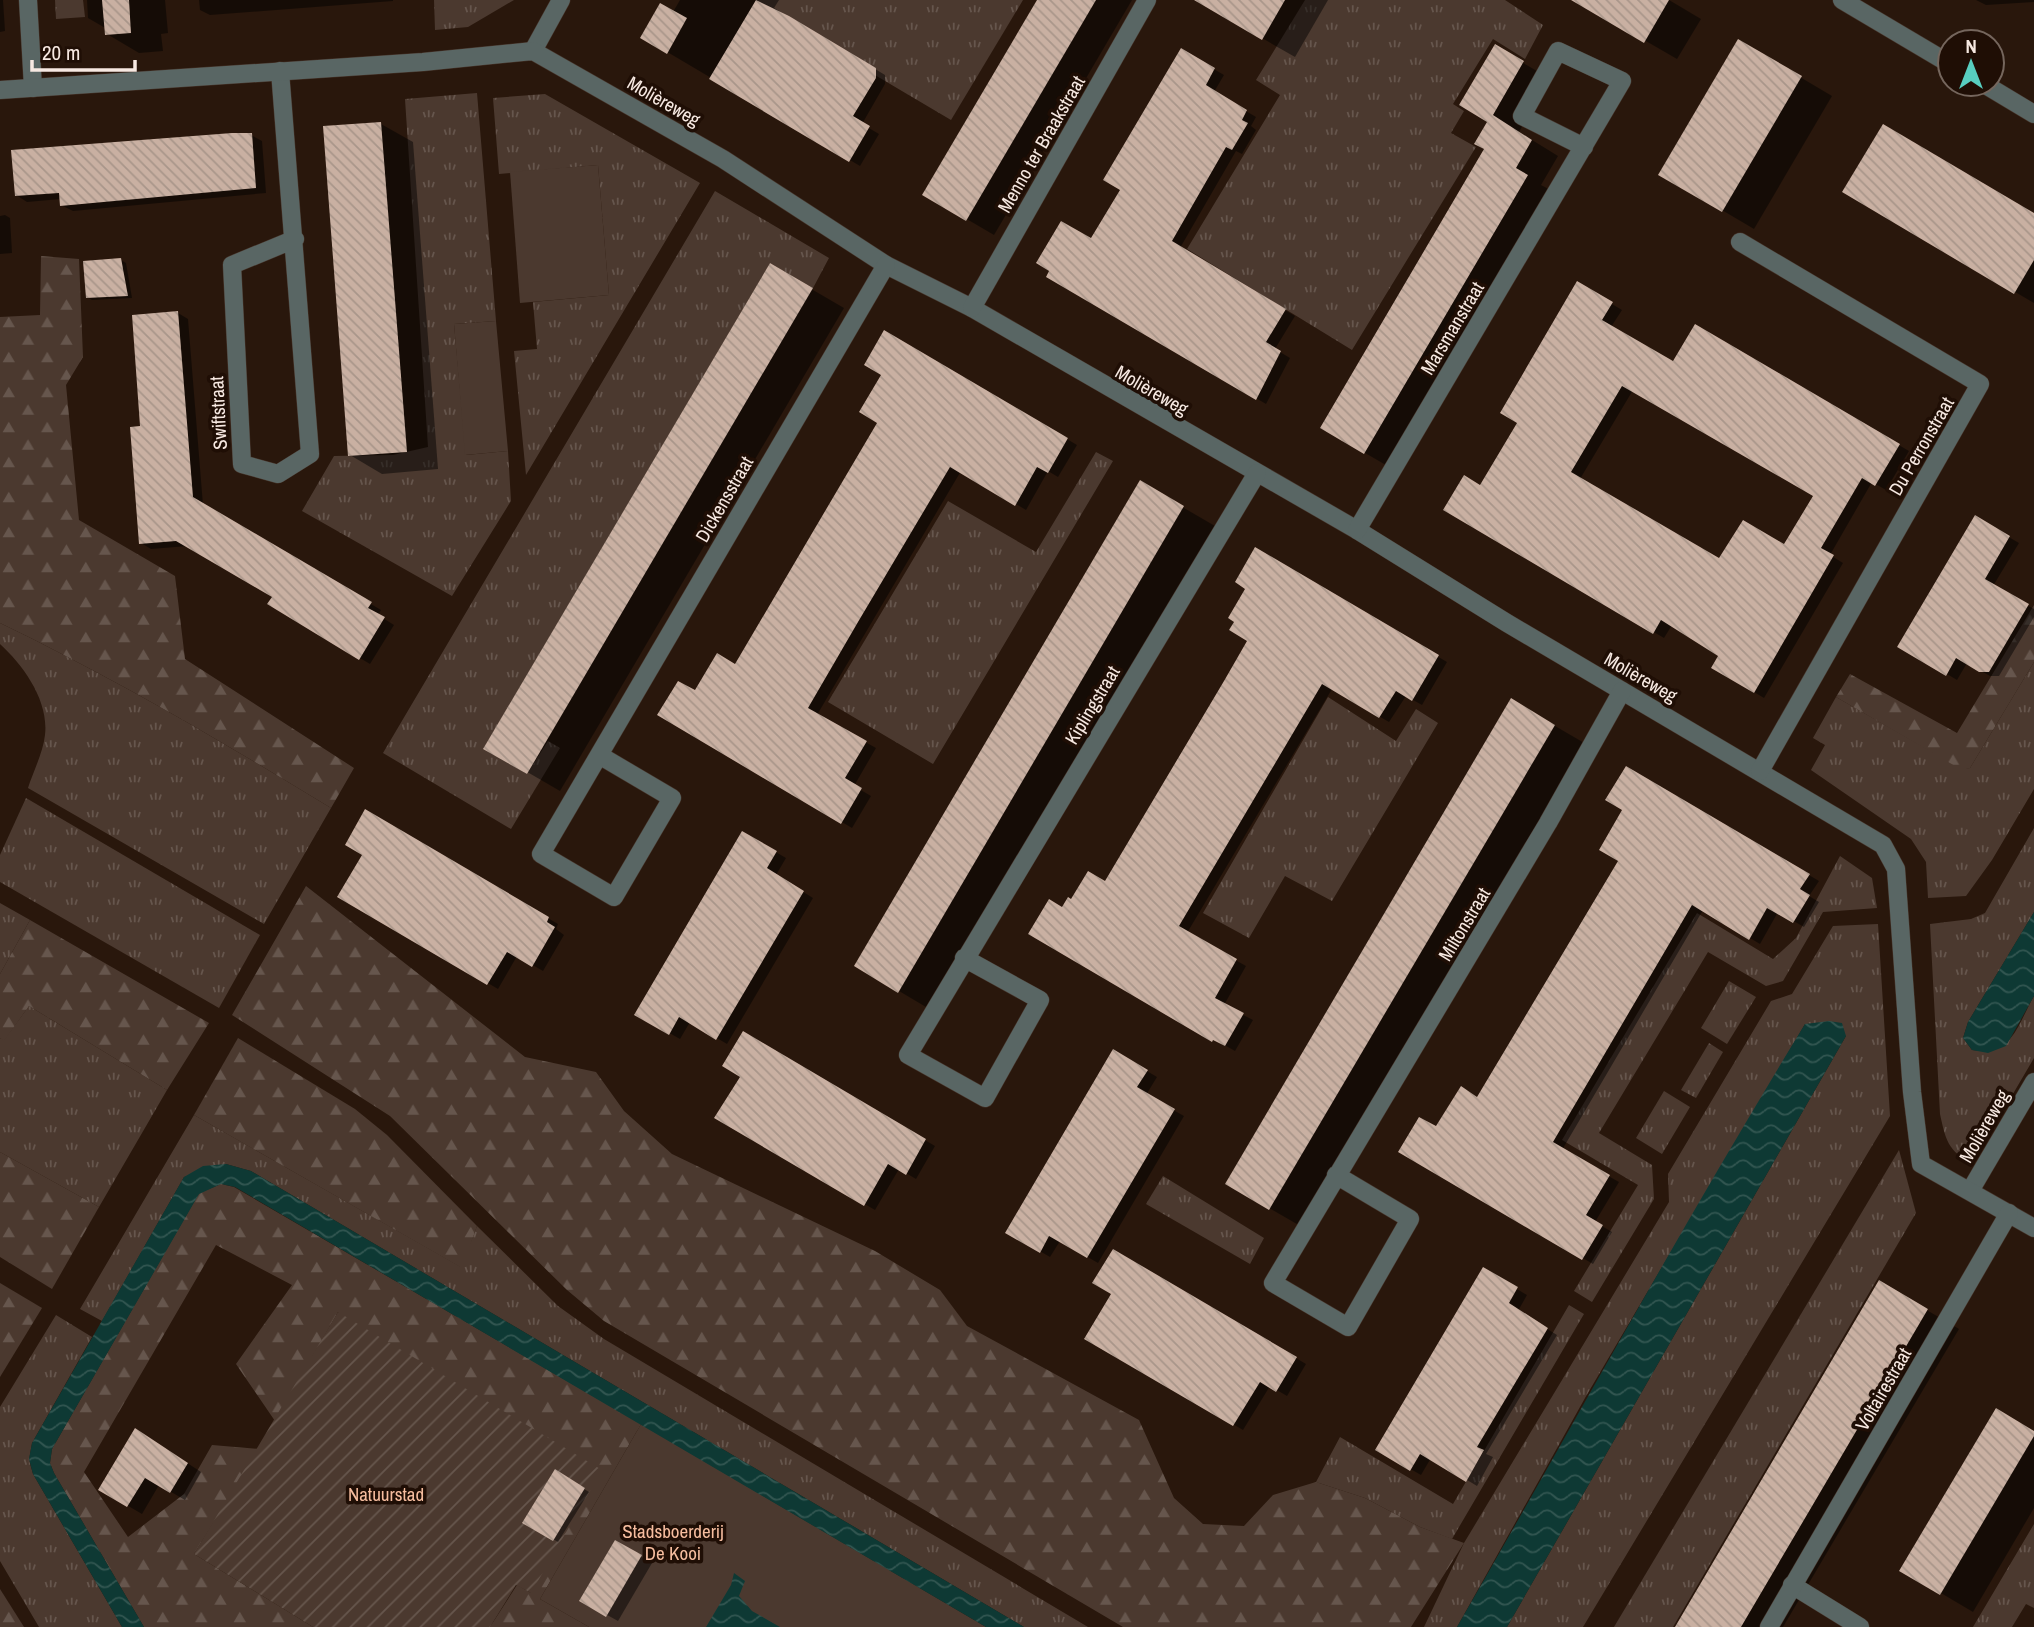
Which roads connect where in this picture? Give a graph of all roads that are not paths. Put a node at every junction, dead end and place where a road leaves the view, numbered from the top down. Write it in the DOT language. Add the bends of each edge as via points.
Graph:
graph roads {
  1 [pos="27,0"];
  2 [pos="561,0"];
  3 [pos="1147,0"];
  4 [pos="1842,0"];
  5 [pos="533,51"];
  6 [pos="1936,56"];
  7 [pos="280,71"];
  8 [pos="33,88"];
  9 [pos="0,90"];
  10 [pos="2006,97"];
  11 [pos="2034,114"];
  12 [pos="1584,147"];
  13 [pos="295,239"];
  14 [pos="1740,242"];
  15 [pos="886,265"];
  16 [pos="972,308"];
  17 [pos="1257,473"];
  18 [pos="1357,530"];
  19 [pos="1622,691"];
  20 [pos="599,755"];
  21 [pos="1760,771"];
  22 [pos="964,958"];
  23 [pos="2034,1082"];
  24 [pos="1336,1175"];
  25 [pos="1970,1191"];
  26 [pos="2009,1213"];
  27 [pos="2034,1228"];
  28 [pos="1792,1585"];
  29 [pos="1769,1627"];
  30 [pos="1860,1627"];
  1 -- 8 [label="street"];
  2 -- 5 [label="street"];
  3 -- 16 [label="street, Menno ter Braakstraat"];
  4 -- 6 [label="street"];
  5 -- 7 [label="street"];
  5 -- 15 [label="street, Molièreweg" via="723,159"];
  7 -- 8 [label="street"];
  7 -- 13 [label="street, Swiftstraat"];
  8 -- 9 [label="street"];
  10 -- 11 [label="street"];
  12 -- 12 [label="street, Marsmanstraat" via="1622,81 1558,51 1522,116"];
  12 -- 18 [label="street, Marsmanstraat"];
  13 -- 13 [label="street, Swiftstraat" via="232,265 242,464 278,474 310,454"];
  14 -- 21 [label="street, Du Perronstraat" via="1980,384"];
  15 -- 16 [label="street, Molièreweg"];
  15 -- 20 [label="street, Dickensstraat"];
  16 -- 17 [label="street, Molièreweg"];
  17 -- 18 [label="street, Molièreweg"];
  17 -- 22 [label="street, Kiplingstraat"];
  18 -- 19 [label="street, Molièreweg"];
  19 -- 21 [label="street, Molièreweg"];
  19 -- 24 [label="street, Miltonstraat"];
  20 -- 20 [label="street, Dickensstraat" via="672,797 614,897 541,854"];
  21 -- 25 [label="street, Molièreweg" via="1883,845 1896,869 1921,1164"];
  22 -- 22 [label="street, Kiplingstraat" via="1040,1000 985,1098 908,1055"];
  23 -- 25 [label="street, Molièreweg"];
  24 -- 24 [label="street, Miltonstraat" via="1410,1219 1348,1327 1273,1283"];
  25 -- 26 [label="street, Molièreweg"];
  26 -- 27 [label="street, Molièreweg"];
  26 -- 28 [label="street, Voltairestraat"];
  28 -- 29 [label="street, Voltairestraat"];
  28 -- 30 [label="street"];
}
